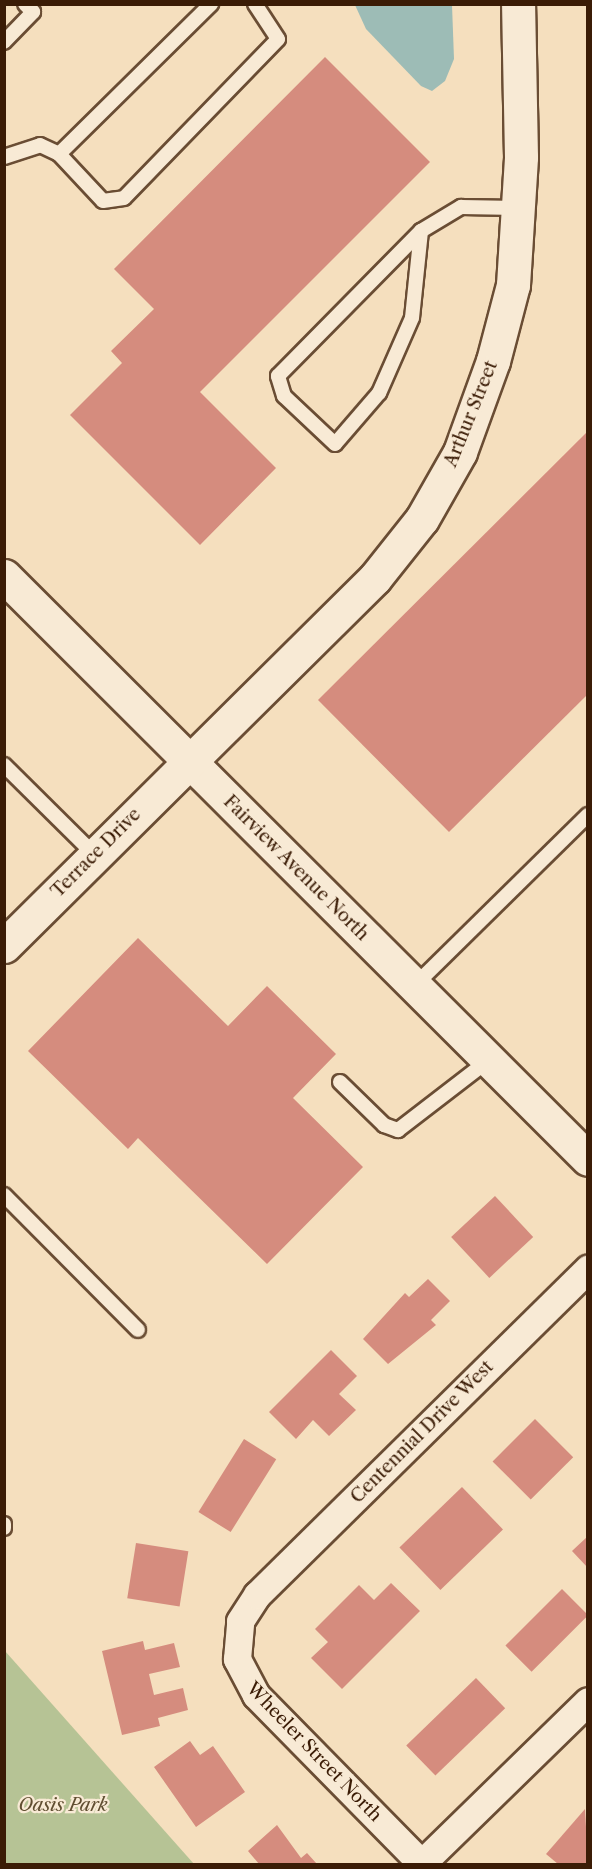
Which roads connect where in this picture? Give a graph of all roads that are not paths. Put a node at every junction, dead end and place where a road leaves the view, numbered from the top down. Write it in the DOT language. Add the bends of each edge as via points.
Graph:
graph roads {
  1 [pos="25,4"];
  2 [pos="211,4"];
  3 [pos="255,4"];
  4 [pos="518,4"];
  5 [pos="4,42"];
  6 [pos="59,154"];
  7 [pos="4,157"];
  8 [pos="518,208"];
  9 [pos="421,231"];
  10 [pos="4,576"];
  11 [pos="188,760"];
  12 [pos="4,765"];
  13 [pos="588,815"];
  14 [pos="95,855"];
  15 [pos="4,946"];
  16 [pos="414,986"];
  17 [pos="489,1060"];
  18 [pos="340,1082"];
  19 [pos="588,1159"];
  20 [pos="4,1195"];
  21 [pos="588,1269"];
  22 [pos="138,1330"];
  23 [pos="257,1595"];
  24 [pos="588,1701"];
  25 [pos="422,1864"];
  1 -- 5 [label="lane" via="33,12"];
  2 -- 6 [label="lane"];
  3 -- 6 [label="lane" via="278,39 124,198 103,201"];
  4 -- 8 [label="street, Arthur Street"];
  6 -- 7 [label="lane" via="40,145"];
  8 -- 9 [label="lane" via="460,207"];
  8 -- 11 [label="street, Arthur Street" via="513,285 493,361 460,452 422,519 375,578"];
  9 -- 9 [label="lane" via="278,376 284,396 335,444 379,393 412,318"];
  10 -- 11 [label="street, Fairview Avenue North"];
  11 -- 14 [label="street, Terrace Drive"];
  11 -- 16 [label="street, Fairview Avenue North"];
  12 -- 14 [label="lane"];
  13 -- 16 [label="lane"];
  14 -- 15 [label="street, Terrace Drive"];
  16 -- 17 [label="street, Fairview Avenue North"];
  17 -- 18 [label="lane" via="398,1130 384,1125"];
  17 -- 19 [label="street, Fairview Avenue North"];
  20 -- 22 [label="lane"];
  21 -- 23 [label="street, Centennial Drive West"];
  23 -- 25 [label="street, Wheeler Street North" via="240,1621 236,1640 244,1678"];
  24 -- 25 [label="street"];
}
